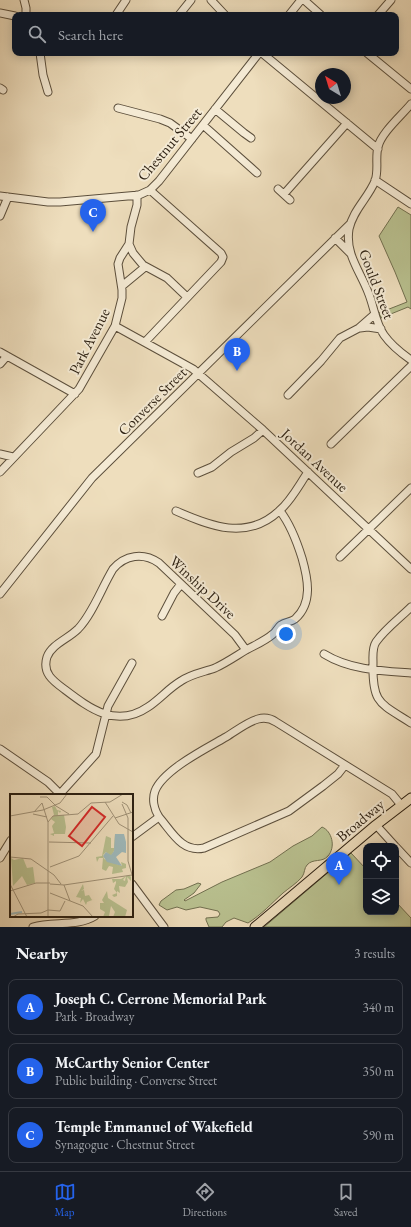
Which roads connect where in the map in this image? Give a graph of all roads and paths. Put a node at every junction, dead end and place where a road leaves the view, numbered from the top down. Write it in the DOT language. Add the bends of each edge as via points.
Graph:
graph roads {
  1 [pos="24,0"];
  2 [pos="126,0"];
  3 [pos="192,0"];
  4 [pos="211,0"];
  5 [pos="302,0"];
  6 [pos="392,0"];
  7 [pos="26,12"];
  8 [pos="118,12"];
  9 [pos="182,12"];
  10 [pos="222,12"];
  11 [pos="292,12"];
  12 [pos="317,12"];
  13 [pos="381,12"];
  14 [pos="0,13"];
  15 [pos="12,15"];
  16 [pos="40,56"];
  17 [pos="259,56"];
  18 [pos="265,56"];
  19 [pos="371,56"];
  20 [pos="411,89"];
  21 [pos="48,92"];
  22 [pos="411,104"];
  23 [pos="118,108"];
  24 [pos="215,109"];
  25 [pos="347,123"];
  26 [pos="203,125"];
  27 [pos="251,138"];
  28 [pos="192,139"];
  29 [pos="378,149"];
  30 [pos="257,173"];
  31 [pos="375,180"];
  32 [pos="278,189"];
  33 [pos="150,190"];
  34 [pos="284,194"];
  35 [pos="137,195"];
  36 [pos="0,196"];
  37 [pos="8,197"];
  38 [pos="290,200"];
  39 [pos="411,204"];
  40 [pos="0,216"];
  41 [pos="350,224"];
  42 [pos="335,238"];
  43 [pos="129,244"];
  44 [pos="350,253"];
  45 [pos="145,267"];
  46 [pos="122,286"];
  47 [pos="187,298"];
  48 [pos="375,314"];
  49 [pos="115,326"];
  50 [pos="360,328"];
  51 [pos="381,329"];
  52 [pos="145,342"];
  53 [pos="0,352"];
  54 [pos="8,356"];
  55 [pos="411,360"];
  56 [pos="0,364"];
  57 [pos="411,366"];
  58 [pos="198,374"];
  59 [pos="75,394"];
  60 [pos="288,395"];
  61 [pos="263,430"];
  62 [pos="331,444"];
  63 [pos="0,454"];
  64 [pos="13,457"];
  65 [pos="0,472"];
  66 [pos="308,472"];
  67 [pos="198,473"];
  68 [pos="411,488"];
  69 [pos="176,511"];
  70 [pos="280,511"];
  71 [pos="368,530"];
  72 [pos="340,557"];
  73 [pos="411,569"];
  74 [pos="181,584"];
  75 [pos="0,594"];
  76 [pos="411,607"];
  77 [pos="162,616"];
  78 [pos="246,650"];
  79 [pos="324,654"];
  80 [pos="132,663"];
  81 [pos="372,670"];
  82 [pos="411,673"];
  83 [pos="106,714"];
  84 [pos="411,723"];
  85 [pos="0,749"];
  86 [pos="345,765"];
  87 [pos="59,794"];
  88 [pos="61,794"];
  89 [pos="411,798"];
  90 [pos="401,805"];
  91 [pos="159,817"];
  92 [pos="376,825"];
  93 [pos="133,836"];
  94 [pos="393,843"];
  95 [pos="3,846"];
  96 [pos="399,850"];
  97 [pos="0,858"];
  98 [pos="411,864"];
  99 [pos="133,886"];
  100 [pos="93,917"];
  101 [pos="33,927"];
  102 [pos="164,927"];
  103 [pos="255,927"];
  1 -- 7 [label="street"];
  2 -- 8 [label="street"];
  3 -- 9 [label="street"];
  4 -- 10 [label="street"];
  5 -- 11 [label="street"];
  5 -- 12 [label="street"];
  6 -- 13 [label="street"];
  14 -- 15 [label="street"];
  16 -- 21 [label="street"];
  17 -- 24 [label="street, Chestnut Street"];
  18 -- 25 [label="street"];
  19 -- 20 [label="street"];
  22 -- 29 [label="street, Gould Street" via="382,138"];
  23 -- 28 [label="street" via="167,121"];
  24 -- 26 [label="street, Chestnut Street"];
  24 -- 27 [label="street"];
  25 -- 29 [label="street"];
  25 -- 34 [label="street"];
  26 -- 28 [label="street, Chestnut Street"];
  26 -- 30 [label="street"];
  28 -- 33 [label="street, Chestnut Street"];
  29 -- 31 [label="street, Gould Street"];
  31 -- 39 [label="street"];
  31 -- 41 [label="street, Gould Street"];
  32 -- 34 [label="street"];
  33 -- 35 [label="street, Chestnut Street"];
  33 -- 47 [label="street" via="222,255 221,262"];
  34 -- 38 [label="street"];
  35 -- 37 [label="street, Chestnut Street" via="60,202"];
  35 -- 43 [label="street, Park Avenue"];
  36 -- 37 [label="street, Chestnut Street"];
  37 -- 40 [label="street"];
  41 -- 42 [label="street, Converse Street"];
  41 -- 44 [label="street, Gould Street"];
  42 -- 44 [label="street"];
  42 -- 58 [label="street, Converse Street"];
  43 -- 45 [label="street"];
  43 -- 46 [label="street, Park Avenue" via="118,264"];
  44 -- 48 [label="street, Gould Street"];
  45 -- 46 [label="street"];
  45 -- 47 [label="street" via="167,278"];
  46 -- 49 [label="street, Park Avenue" via="122,302"];
  47 -- 52 [label="street"];
  48 -- 50 [label="street"];
  48 -- 51 [label="street, Gould Street"];
  49 -- 52 [label="street, Jordan Avenue"];
  49 -- 59 [label="street, Park Avenue"];
  50 -- 51 [label="street"];
  50 -- 60 [label="street" via="340,338"];
  51 -- 55 [label="street, Gould Street" via="393,345"];
  52 -- 58 [label="street, Jordan Avenue"];
  53 -- 54 [label="street"];
  54 -- 56 [label="street"];
  54 -- 59 [label="street"];
  57 -- 62 [label="street"];
  58 -- 61 [label="street, Jordan Avenue"];
  58 -- 75 [label="street, Converse Street" via="88,483"];
  59 -- 64 [label="street, Park Avenue"];
  61 -- 66 [label="street, Jordan Avenue"];
  61 -- 67 [label="street" via="211,468"];
  63 -- 64 [label="street"];
  64 -- 65 [label="street, Park Avenue"];
  66 -- 70 [label="street"];
  66 -- 71 [label="street, Jordan Avenue"];
  68 -- 71 [label="street"];
  69 -- 70 [label="street" via="227,529 261,523"];
  70 -- 78 [label="street, Winship Drive" via="293,534 306,571 306,603 293,620 281,625 274,634"];
  71 -- 72 [label="street"];
  71 -- 73 [label="street, Jordan Avenue"];
  74 -- 77 [label="street"];
  74 -- 78 [label="street, Winship Drive" via="235,635"];
  74 -- 83 [label="street, Winship Drive" via="152,559 138,556 124,560 113,570 80,626 48,654 46,670 53,682 90,709"];
  76 -- 81 [label="street" via="375,643"];
  78 -- 83 [label="street, Winship Drive" via="221,665 182,680 142,711 119,717"];
  79 -- 81 [label="street" via="346,664"];
  80 -- 83 [label="street" via="108,704"];
  81 -- 82 [label="street"];
  81 -- 84 [label="street" via="374,687 380,701"];
  83 -- 88 [label="street" via="96,754"];
  85 -- 87 [label="street" via="48,782"];
  86 -- 90 [label="street" via="392,794"];
  86 -- 91 [label="street" via="338,774 289,811 204,848 193,849 183,846"];
  86 -- 91 [label="street" via="273,720 254,720 166,776 154,794 154,806"];
  89 -- 90 [label="main road, Broadway"];
  90 -- 92 [label="main road, Broadway"];
  91 -- 93 [label="street"];
  92 -- 94 [label="street"];
  92 -- 103 [label="main road, Broadway"];
  95 -- 97 [label="street"];
  96 -- 98 [label="street"];
  99 -- 102 [label="street"];
  100 -- 101 [label="street" via="83,921"];
}
